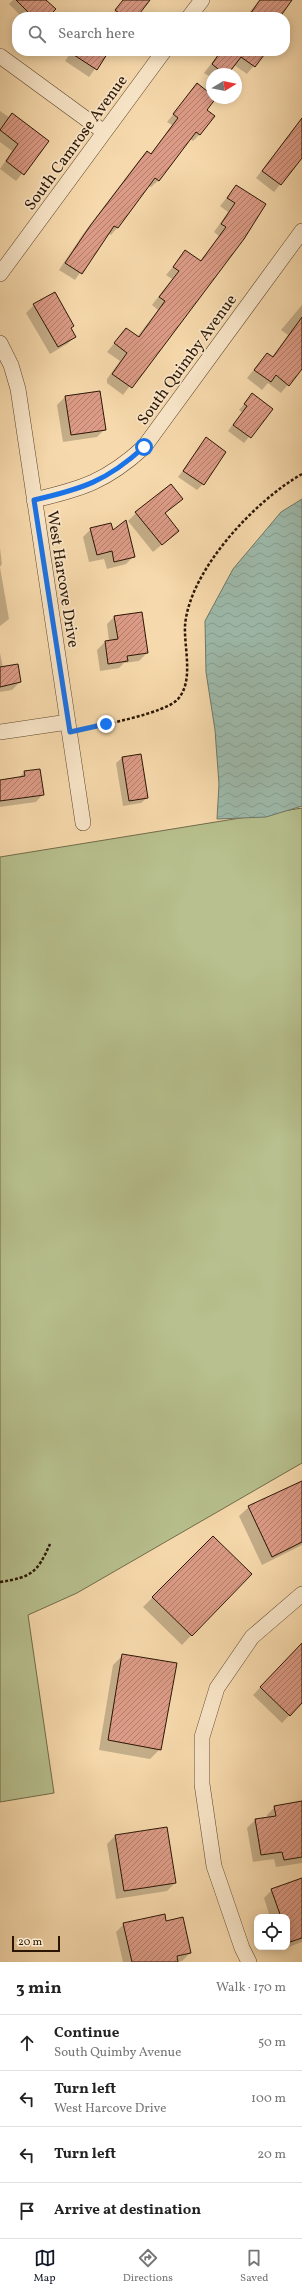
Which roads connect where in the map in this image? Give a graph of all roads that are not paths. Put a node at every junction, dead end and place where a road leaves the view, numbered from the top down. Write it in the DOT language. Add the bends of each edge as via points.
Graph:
graph roads {
  1 [pos="202,0"];
  2 [pos="193,12"];
  3 [pos="0,56"];
  4 [pos="160,56"];
  5 [pos="104,132"];
  6 [pos="302,231"];
  7 [pos="0,274"];
  8 [pos="0,343"];
  9 [pos="34,500"];
  10 [pos="69,727"];
  11 [pos="0,732"];
  12 [pos="83,823"];
  13 [pos="302,1594"];
  14 [pos="249,1962"];
  1 -- 2 [label="street"];
  3 -- 5 [label="street"];
  4 -- 5 [label="street, South Camrose Avenue"];
  5 -- 7 [label="street, South Camrose Avenue"];
  6 -- 9 [label="street, South Quimby Avenue" via="144,447 125,464 100,480"];
  8 -- 9 [label="street, West Harcove Drive" via="11,365 18,389"];
  9 -- 10 [label="street, West Harcove Drive"];
  10 -- 11 [label="street"];
  10 -- 12 [label="street, West Harcove Drive"];
  13 -- 14 [label="street" via="252,1638 221,1682 202,1737 202,1784 214,1866"];
}
